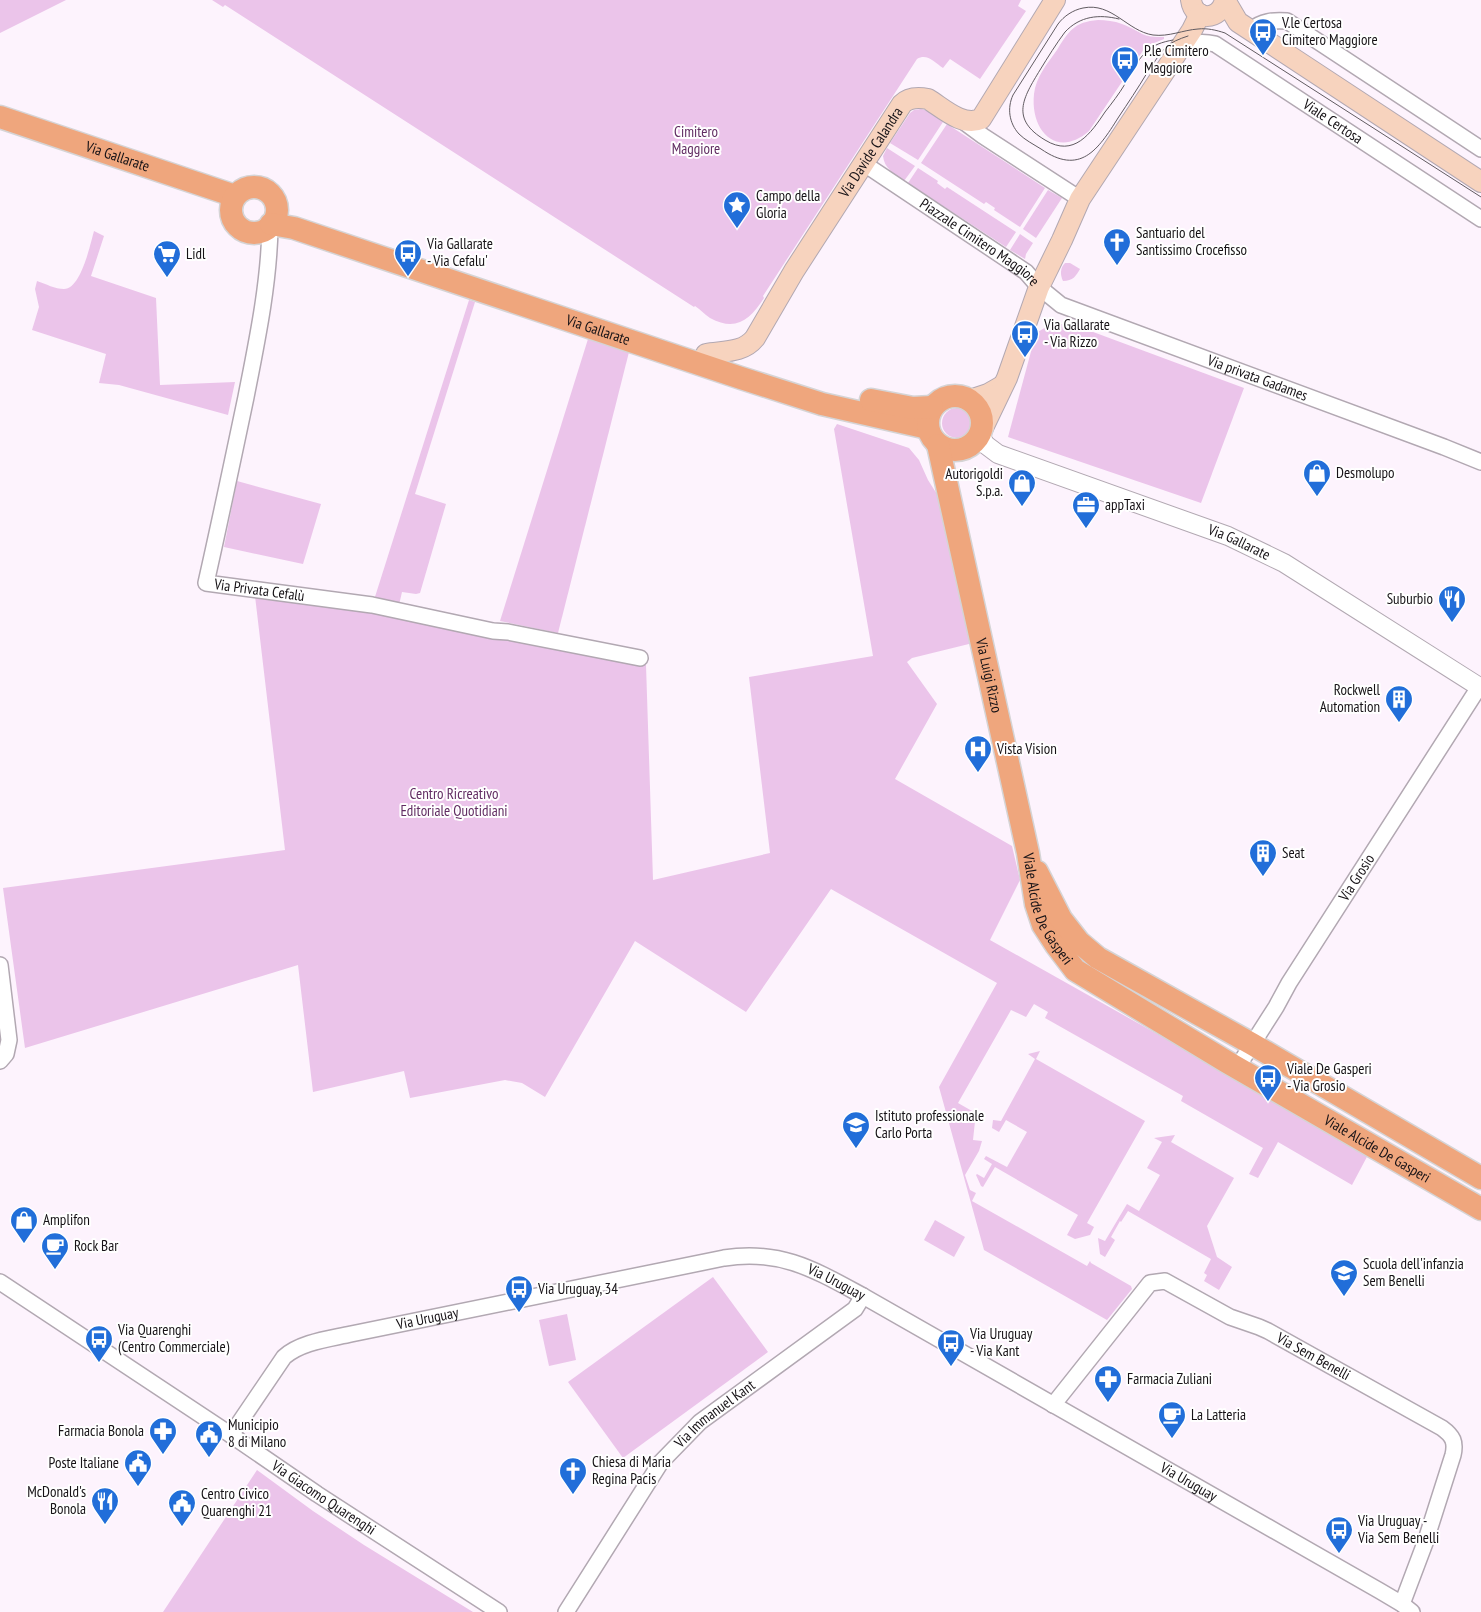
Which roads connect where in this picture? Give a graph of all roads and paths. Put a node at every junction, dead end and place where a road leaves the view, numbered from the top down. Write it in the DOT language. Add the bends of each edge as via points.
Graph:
graph roads {
  1 [pos="1056,0"];
  2 [pos="1225,0"];
  3 [pos="1200,10"];
  4 [pos="1244,26"];
  5 [pos="1179,48"];
  6 [pos="0,117"];
  7 [pos="960,119"];
  8 [pos="0,127"];
  9 [pos="1481,149"];
  10 [pos="863,162"];
  11 [pos="1481,182"];
  12 [pos="1080,199"];
  13 [pos="232,204"];
  14 [pos="1481,219"];
  15 [pos="273,220"];
  16 [pos="1039,287"];
  17 [pos="706,354"];
  18 [pos="1002,386"];
  19 [pos="970,400"];
  20 [pos="822,404"];
  21 [pos="933,427"];
  22 [pos="976,437"];
  23 [pos="1481,462"];
  24 [pos="950,498"];
  25 [pos="640,658"];
  26 [pos="1480,688"];
  27 [pos="1028,853"];
  28 [pos="0,965"];
  29 [pos="1252,1044"];
  30 [pos="0,1061"];
  31 [pos="1237,1068"];
  32 [pos="1481,1178"];
  33 [pos="1481,1209"];
  34 [pos="0,1282"];
  35 [pos="863,1296"];
  36 [pos="1053,1405"];
  37 [pos="231,1435"];
  38 [pos="1407,1608"];
  39 [pos="499,1612"];
  40 [pos="566,1612"];
  1 -- 7 [label="main road" via="984,117 973,122"];
  2 -- 3 [label="main road, Piazzale Cimitero Maggiore" via="1220,10"];
  2 -- 4 [label="main road, Viale Certosa"];
  3 -- 4 [label="main road, Viale Certosa"];
  3 -- 5 [label="main road, Piazzale Cimitero Maggiore" via="1192,30"];
  4 -- 9 [label="street" via="1287,21"];
  4 -- 11 [label="main road, Viale Certosa"];
  5 -- 12 [label="main road, Piazzale Cimitero Maggiore"];
  5 -- 14 [label="street, Viale Certosa" via="1199,42 1214,44"];
  6 -- 13 [label="main road, Via Gallarate"];
  7 -- 10 [label="main road, Via Davide Calandra" via="928,99 916,97 905,101"];
  7 -- 12 [label="street"];
  8 -- 13 [label="main road, Via Gallarate" via="224,205"];
  10 -- 16 [label="street, Piazzale Cimitero Maggiore" via="1026,272"];
  10 -- 17 [label="main road, Via Davide Calandra" via="750,345 741,350"];
  12 -- 16 [label="main road, Piazzale Cimitero Maggiore"];
  13 -- 15 [label="main road, Via Gallarate" via="232,218 246,232 257,233"];
  13 -- 15 [label="main road" via="242,190 256,186 273,196 276,204"];
  15 -- 17 [label="main road, Via Gallarate"];
  15 -- 20 [label="main road, Via Gallarate"];
  15 -- 25 [label="street, Via Privata Cefalù" via="254,356 206,583 372,605"];
  16 -- 18 [label="main road"];
  16 -- 23 [label="street, Via privata Gadames" via="1061,305"];
  17 -- 21 [label="main road, Via Gallarate" via="826,390 913,408"];
  18 -- 19 [label="main road"];
  18 -- 22 [label="main road"];
  19 -- 21 [label="main road, Via Gallarate" via="957,395 943,398"];
  19 -- 22 [label="main road" via="981,413 982,421"];
  20 -- 21 [label="main road, Via Gallarate"];
  20 -- 24 [label="main road" via="920,444 937,481"];
  21 -- 22 [label="main road, Via Gallarate" via="953,450 960,450"];
  21 -- 24 [label="main road, Via Luigi Rizzo"];
  22 -- 24 [label="main road"];
  22 -- 26 [label="street, Via Gallarate" via="998,454 1228,536 1284,563"];
  24 -- 27 [label="main road, Via Luigi Rizzo"];
  26 -- 29 [label="street, Via Grosio" via="1288,983"];
  27 -- 29 [label="main road, Viale Alcide De Gasperi" via="1061,920 1079,942 1098,958"];
  27 -- 31 [label="main road, Viale Alcide De Gasperi" via="1036,904 1043,925 1076,970"];
  28 -- 30 [label="street" via="9,1040 6,1054"];
  29 -- 31 [label="street, Via Grosio"];
  29 -- 32 [label="main road, Viale Alcide De Gasperi"];
  31 -- 33 [label="main road, Viale Alcide De Gasperi"];
  34 -- 37 [label="street, Via Giacomo Quarenghi"];
  35 -- 36 [label="street, Via Uruguay"];
  35 -- 37 [label="street, Via Uruguay" via="798,1264 764,1256 740,1256 351,1334 289,1353"];
  35 -- 40 [label="street, Via Immanuel Kant" via="855,1309 700,1422 660,1462"];
  36 -- 38 [label="street, Via Uruguay"];
  36 -- 38 [label="street, Via Sem Benelli" via="1150,1283 1165,1281 1230,1317 1259,1326 1442,1428 1452,1437 1453,1455"];
  37 -- 39 [label="street, Via Giacomo Quarenghi"];
}
